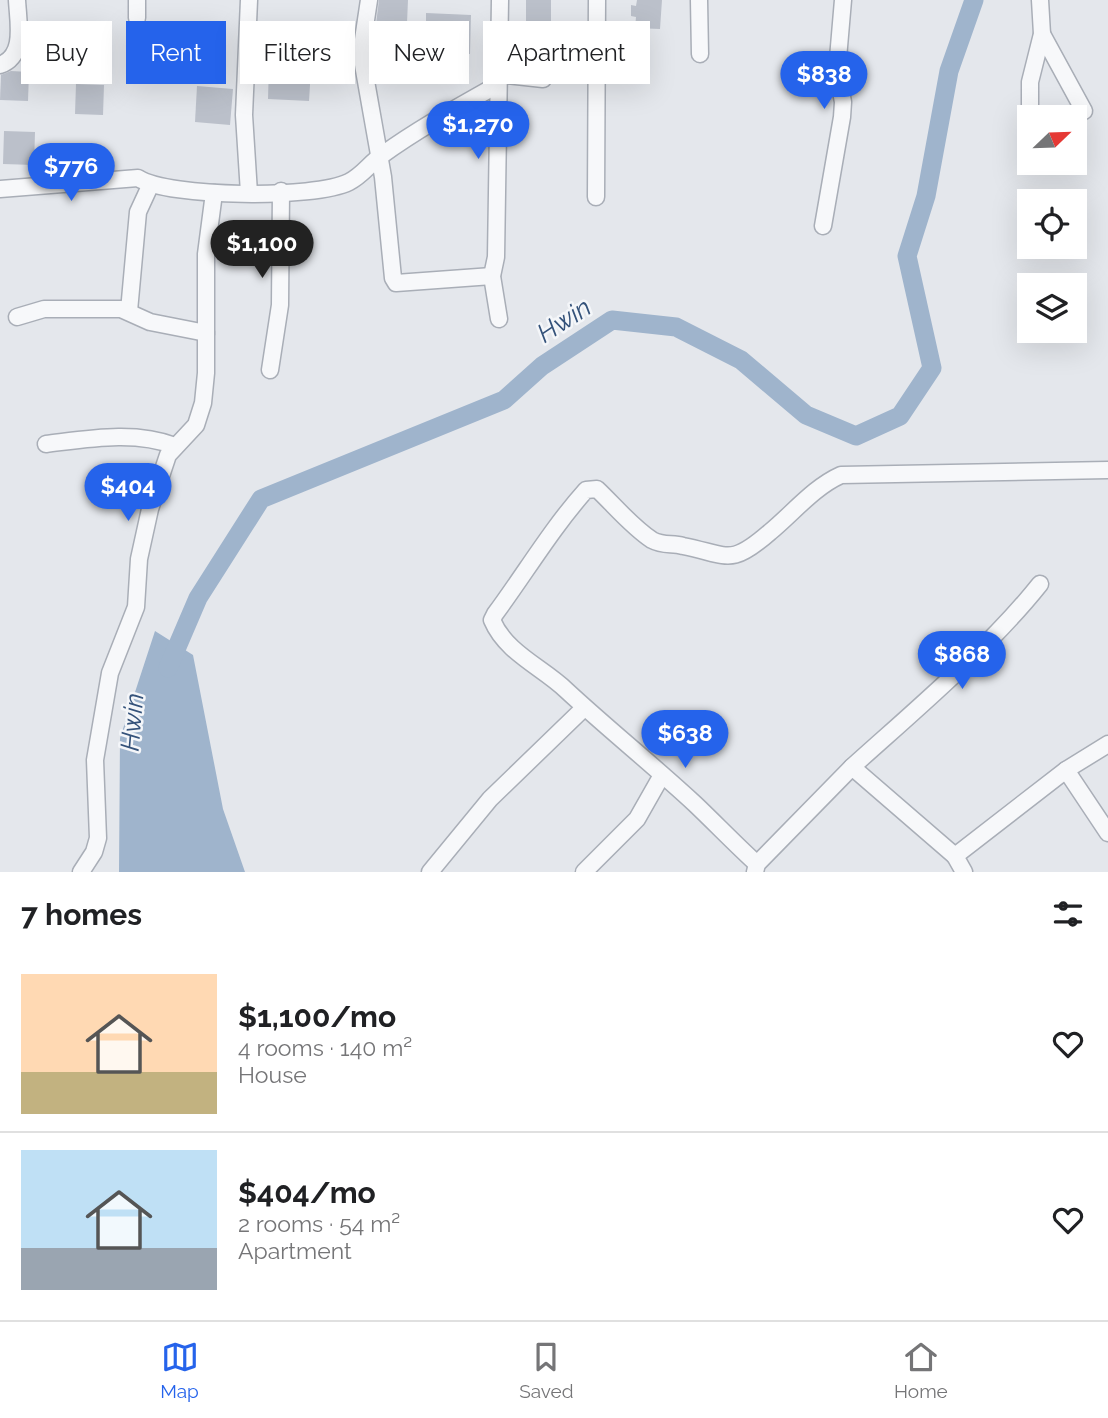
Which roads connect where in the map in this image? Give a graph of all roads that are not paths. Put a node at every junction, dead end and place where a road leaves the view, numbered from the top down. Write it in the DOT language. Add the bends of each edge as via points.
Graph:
graph roads {
  1 [pos="17,0"];
  2 [pos="137,0"];
  3 [pos="248,0"];
  4 [pos="369,0"];
  5 [pos="499,0"];
  6 [pos="597,0"];
  7 [pos="699,0"];
  8 [pos="843,0"];
  9 [pos="1040,0"];
  10 [pos="137,18"];
  11 [pos="248,21"];
  12 [pos="498,21"];
  13 [pos="1042,34"];
  14 [pos="700,54"];
  15 [pos="355,56"];
  16 [pos="361,56"];
  17 [pos="0,65"];
  18 [pos="246,84"];
  19 [pos="489,84"];
  20 [pos="497,84"];
  21 [pos="1030,105"];
  22 [pos="1081,105"];
  23 [pos="379,157"];
  24 [pos="150,186"];
  25 [pos="0,189"];
  26 [pos="281,191"];
  27 [pos="214,193"];
  28 [pos="249,193"];
  29 [pos="596,197"];
  30 [pos="823,226"];
  31 [pos="492,276"];
  32 [pos="129,310"];
  33 [pos="17,317"];
  34 [pos="499,319"];
  35 [pos="206,333"];
  36 [pos="270,370"];
  37 [pos="46,444"];
  38 [pos="175,446"];
  39 [pos="1108,470"];
  40 [pos="1040,584"];
  41 [pos="584,708"];
  42 [pos="1108,744"];
  43 [pos="852,766"];
  44 [pos="1066,770"];
  45 [pos="663,775"];
  46 [pos="1108,833"];
  47 [pos="955,856"];
  48 [pos="756,868"];
  49 [pos="81,872"];
  50 [pos="430,872"];
  51 [pos="584,872"];
  52 [pos="964,872"];
  1 -- 17 [label="street" via="18,47 14,57"];
  2 -- 10 [label="street"];
  3 -- 11 [label="street"];
  4 -- 16 [label="street"];
  5 -- 12 [label="street"];
  6 -- 29 [label="street"];
  7 -- 14 [label="street"];
  8 -- 30 [label="street" via="837,70 842,117"];
  9 -- 13 [label="street"];
  13 -- 21 [label="street" via="1030,82"];
  13 -- 22 [label="street"];
  15 -- 16 [label="street"];
  16 -- 23 [label="street"];
  18 -- 28 [label="street"];
  19 -- 23 [label="street"];
  20 -- 31 [label="street" via="496,257"];
  23 -- 26 [label="street" via="360,176 335,187"];
  23 -- 31 [label="street" via="394,281"];
  24 -- 25 [label="street" via="138,178"];
  24 -- 27 [label="street"];
  24 -- 32 [label="street" via="138,212"];
  26 -- 28 [label="street"];
  26 -- 36 [label="street" via="281,305"];
  27 -- 28 [label="street"];
  27 -- 35 [label="street" via="206,254"];
  31 -- 34 [label="street"];
  32 -- 33 [label="street" via="53,309"];
  32 -- 35 [label="street" via="150,323"];
  35 -- 38 [label="street" via="201,415"];
  37 -- 38 [label="street" via="103,437 149,439"];
  38 -- 49 [label="street" via="150,509 139,559 136,607 110,673 95,760 98,838"];
  39 -- 41 [label="street" via="841,475 827,481 748,550 723,557 681,545 663,545 593,488 586,490 550,533 492,620 525,660 564,687"];
  40 -- 43 [label="street" via="938,689"];
  41 -- 45 [label="street"];
  41 -- 50 [label="street" via="498,791"];
  42 -- 44 [label="street"];
  43 -- 47 [label="street"];
  43 -- 48 [label="street"];
  44 -- 46 [label="street"];
  44 -- 47 [label="street"];
  45 -- 48 [label="street"];
  45 -- 51 [label="street" via="637,818"];
  47 -- 52 [label="street"];
}
